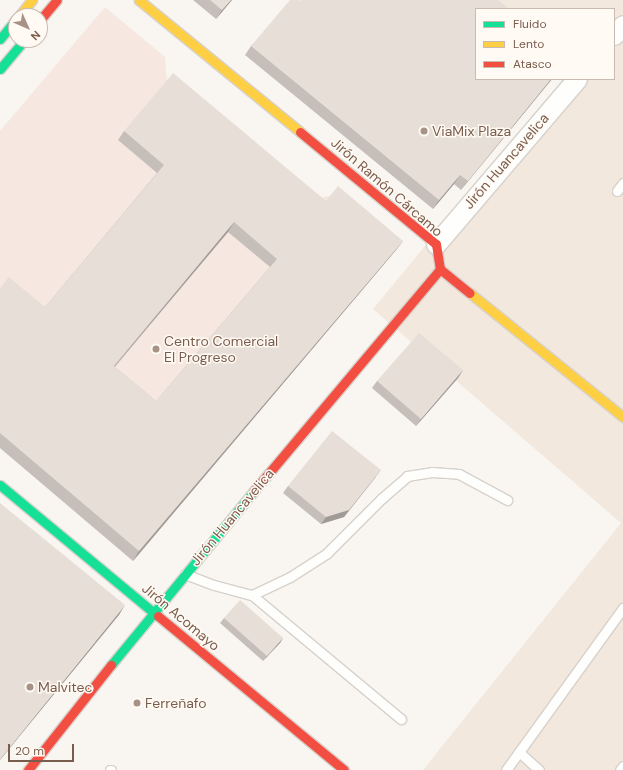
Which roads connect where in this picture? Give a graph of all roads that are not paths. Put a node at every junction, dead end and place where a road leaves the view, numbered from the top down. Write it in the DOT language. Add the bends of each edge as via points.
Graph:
graph roads {
  1 [pos="32,0"];
  2 [pos="57,0"];
  3 [pos="139,0"];
  4 [pos="26,8"];
  5 [pos="48,11"];
  6 [pos="623,25"];
  7 [pos="8,29"];
  8 [pos="615,35"];
  9 [pos="0,39"];
  10 [pos="17,48"];
  11 [pos="0,69"];
  12 [pos="576,80"];
  13 [pos="436,244"];
  14 [pos="440,269"];
  15 [pos="623,417"];
  16 [pos="0,485"];
  17 [pos="507,500"];
  18 [pos="184,574"];
  19 [pos="252,595"];
  20 [pos="623,608"];
  21 [pos="153,612"];
  22 [pos="401,720"];
  23 [pos="519,752"];
  24 [pos="623,766"];
  25 [pos="28,770"];
  26 [pos="344,770"];
  27 [pos="506,770"];
  28 [pos="539,770"];
  29 [pos="620,770"];
  1 -- 4 [label="street"];
  2 -- 5 [label="street"];
  3 -- 13 [label="street, Jirón Ramón Cárcamo"];
  6 -- 8 [label="street"];
  7 -- 9 [label="street"];
  10 -- 11 [label="street"];
  12 -- 13 [label="street, Jirón Huancavelica"];
  13 -- 14 [label="street, Jirón Ramón Cárcamo"];
  14 -- 15 [label="street"];
  14 -- 18 [label="street, Jirón Huancavelica"];
  16 -- 21 [label="street, Jirón Acomayo"];
  17 -- 19 [label="lane" via="459,474 432,472 407,476 326,554 290,577"];
  18 -- 19 [label="lane"];
  18 -- 21 [label="street, Jirón Huancavelica"];
  19 -- 22 [label="lane"];
  20 -- 23 [label="lane"];
  21 -- 25 [label="street, Jirón Huancavelica"];
  21 -- 26 [label="street, Jirón Acomayo"];
  23 -- 27 [label="lane"];
  23 -- 28 [label="lane"];
  24 -- 29 [label="lane"];
}
